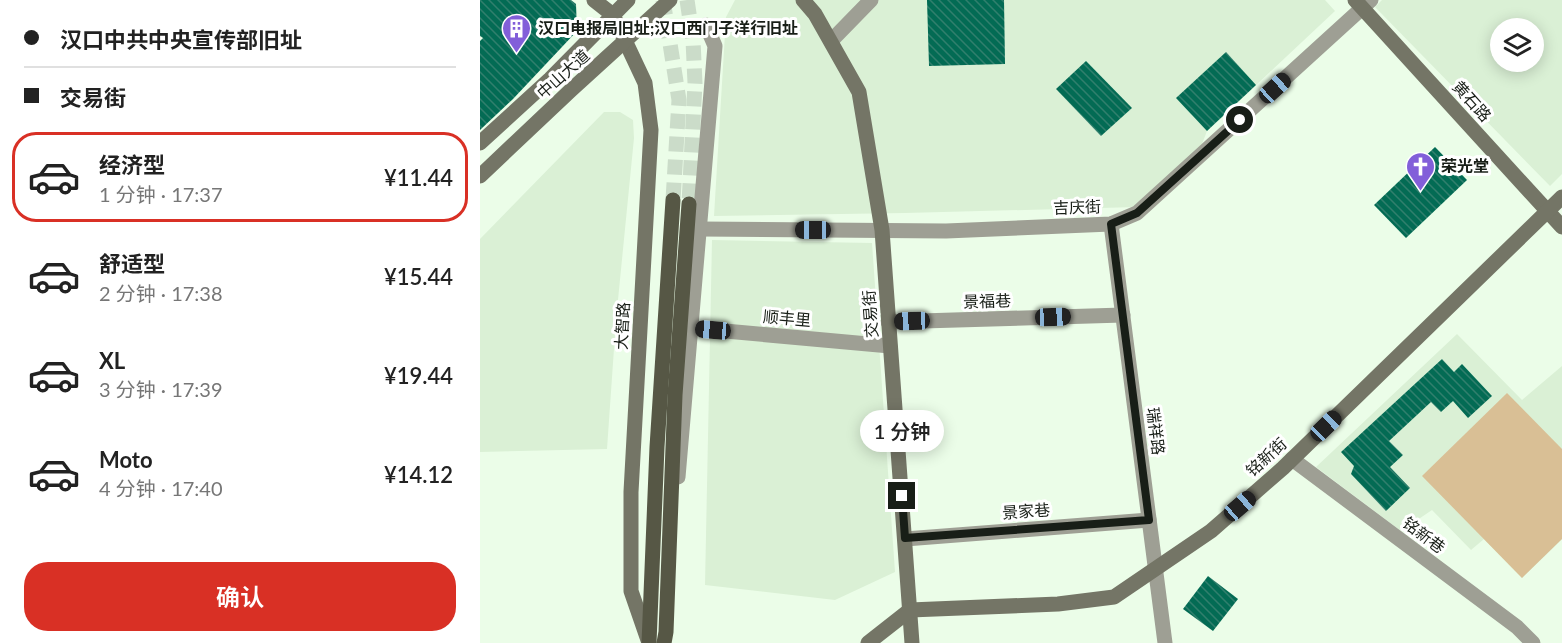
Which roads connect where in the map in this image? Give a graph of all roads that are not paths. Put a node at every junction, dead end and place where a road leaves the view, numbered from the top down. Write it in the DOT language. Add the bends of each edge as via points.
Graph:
graph roads {
  1 [pos="594,0"];
  2 [pos="628,0"];
  3 [pos="670,0"];
  4 [pos="803,0"];
  5 [pos="871,0"];
  6 [pos="1363,3"];
  7 [pos="613,15"];
  8 [pos="706,25"];
  9 [pos="831,41"];
  10 [pos="625,42"];
  11 [pos="480,143"];
  12 [pos="480,176"];
  13 [pos="1562,197"];
  14 [pos="673,200"];
  15 [pos="689,204"];
  16 [pos="1547,211"];
  17 [pos="1111,224"];
  18 [pos="1562,227"];
  19 [pos="700,229"];
  20 [pos="882,230"];
  21 [pos="1123,315"];
  22 [pos="888,322"];
  23 [pos="686,328"];
  24 [pos="890,346"];
  25 [pos="1292,459"];
  26 [pos="1149,520"];
  27 [pos="905,538"];
  28 [pos="1155,569"];
  29 [pos="910,610"];
  30 [pos="665,638"];
  31 [pos="649,643"];
  32 [pos="868,643"];
  33 [pos="912,643"];
  34 [pos="1165,643"];
  35 [pos="1533,643"];
  1 -- 7 [label="street"];
  2 -- 7 [label="street, 中山大道"];
  3 -- 10 [label="street, 中山大道"];
  4 -- 9 [label="street, 交易街"];
  5 -- 9 [label="street"];
  6 -- 16 [label="street, 黄石路"];
  6 -- 17 [label="street, 吉庆街" via="1137,213"];
  7 -- 10 [label="street, 大智路"];
  7 -- 11 [label="street, 中山大道"];
  8 -- 19 [label="street" via="715,46"];
  9 -- 20 [label="street, 交易街" via="859,92"];
  10 -- 12 [label="street, 中山大道"];
  10 -- 31 [label="street, 大智路" via="645,83 651,130 631,492 631,591"];
  13 -- 16 [label="street, 铭新街"];
  14 -- 31 [label="main road, 大智路"];
  15 -- 23 [label="main road"];
  16 -- 18 [label="street, 黄石路"];
  16 -- 25 [label="street, 铭新街"];
  17 -- 20 [label="street, 吉庆街"];
  17 -- 21 [label="street, 瑞祥路"];
  19 -- 20 [label="street, 吉庆街"];
  19 -- 23 [label="street"];
  20 -- 22 [label="street, 交易街"];
  21 -- 22 [label="street, 景福巷"];
  21 -- 26 [label="street, 瑞祥路"];
  22 -- 24 [label="street, 交易街"];
  23 -- 24 [label="street, 顺丰里"];
  23 -- 30 [label="main road" via="675,395"];
  24 -- 27 [label="street, 交易街"];
  25 -- 28 [label="street, 铭新街" via="1211,531"];
  25 -- 35 [label="street, 铭新巷" via="1517,627"];
  26 -- 27 [label="street, 景家巷"];
  26 -- 28 [label="street, 瑞祥路"];
  27 -- 29 [label="street, 交易街"];
  28 -- 29 [label="street, 铭新街" via="1114,597"];
  28 -- 34 [label="street, 瑞祥路"];
  29 -- 32 [label="street"];
  29 -- 33 [label="street, 交易街"];
}
